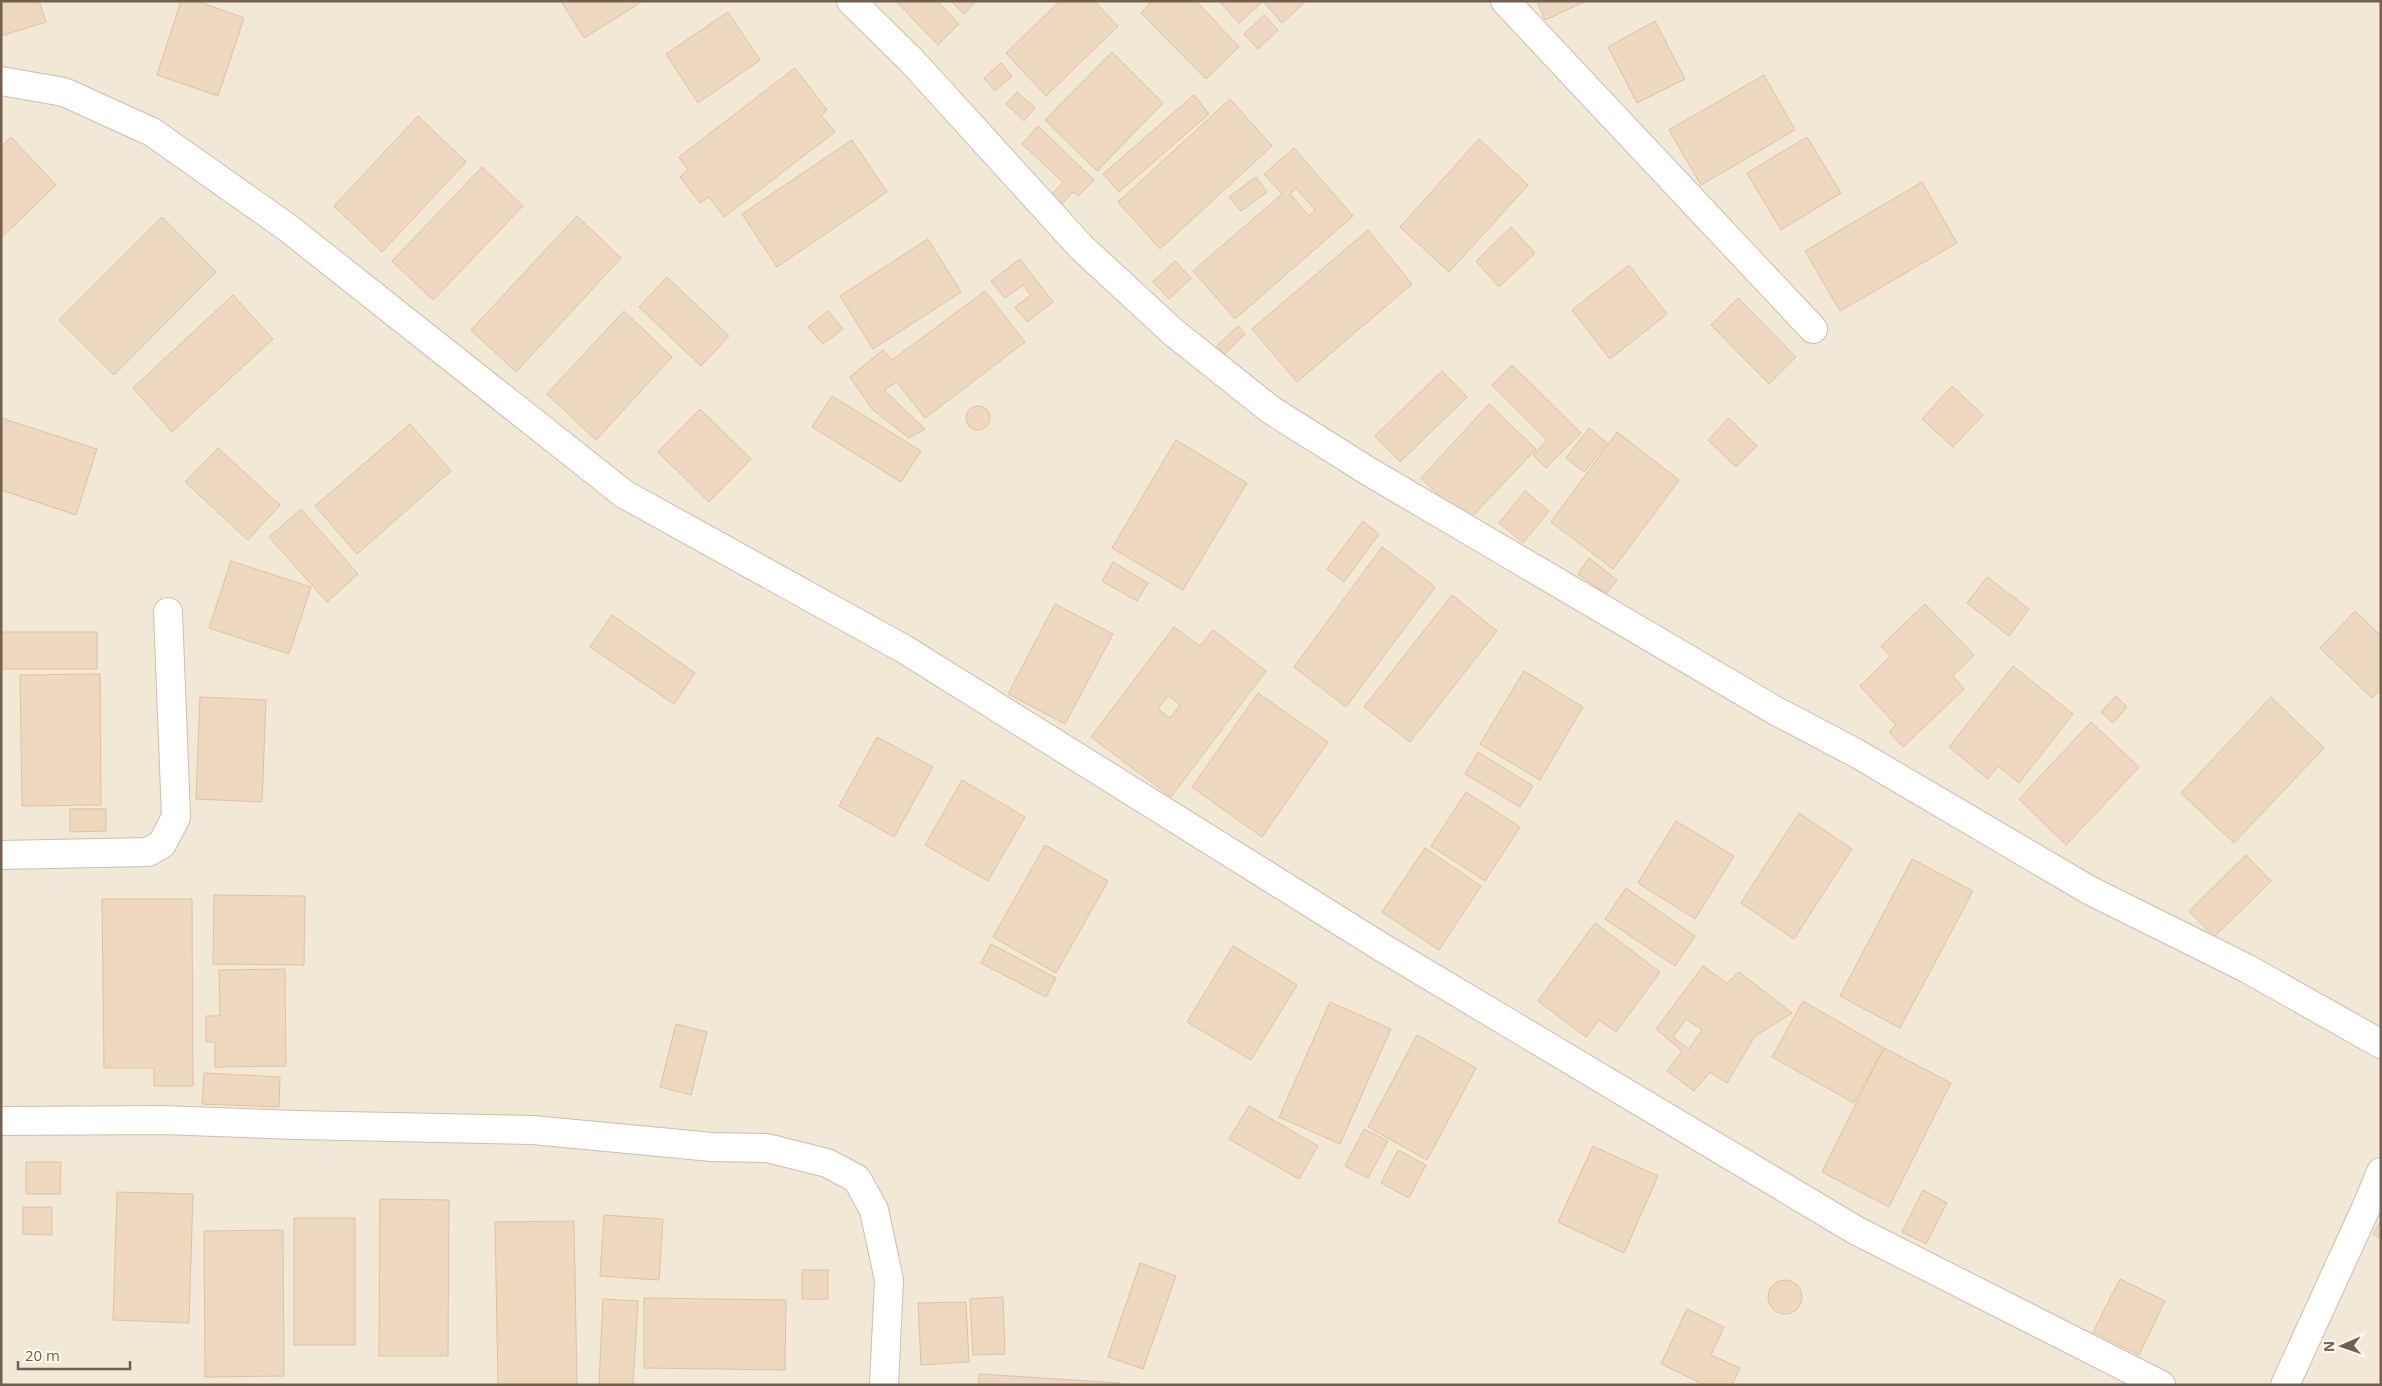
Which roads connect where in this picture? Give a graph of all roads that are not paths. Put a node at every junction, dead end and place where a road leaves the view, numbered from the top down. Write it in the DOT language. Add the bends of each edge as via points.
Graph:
graph roads {
  1 [pos="851,1"];
  2 [pos="1505,1"];
  3 [pos="1,81"];
  4 [pos="1813,329"];
  5 [pos="168,612"];
  6 [pos="1,855"];
  7 [pos="2381,1044"];
  8 [pos="1,1122"];
  9 [pos="2381,1172"];
  10 [pos="884,1385"];
  11 [pos="2161,1385"];
  12 [pos="2285,1385"];
  1 -- 7 [label="street" via="912,61 1081,247 1173,332 1270,410 1368,472 2089,890 2246,968"];
  2 -- 4 [label="street"];
  3 -- 11 [label="street" via="64,92 152,132 288,228 624,494 904,649 1378,945 1858,1231"];
  5 -- 6 [label="street" via="176,817 162,844 148,852"];
  8 -- 10 [label="street" via="162,1120 533,1130 712,1147 767,1148 827,1164 857,1179 874,1210 890,1280"];
  9 -- 12 [label="street"];
}
